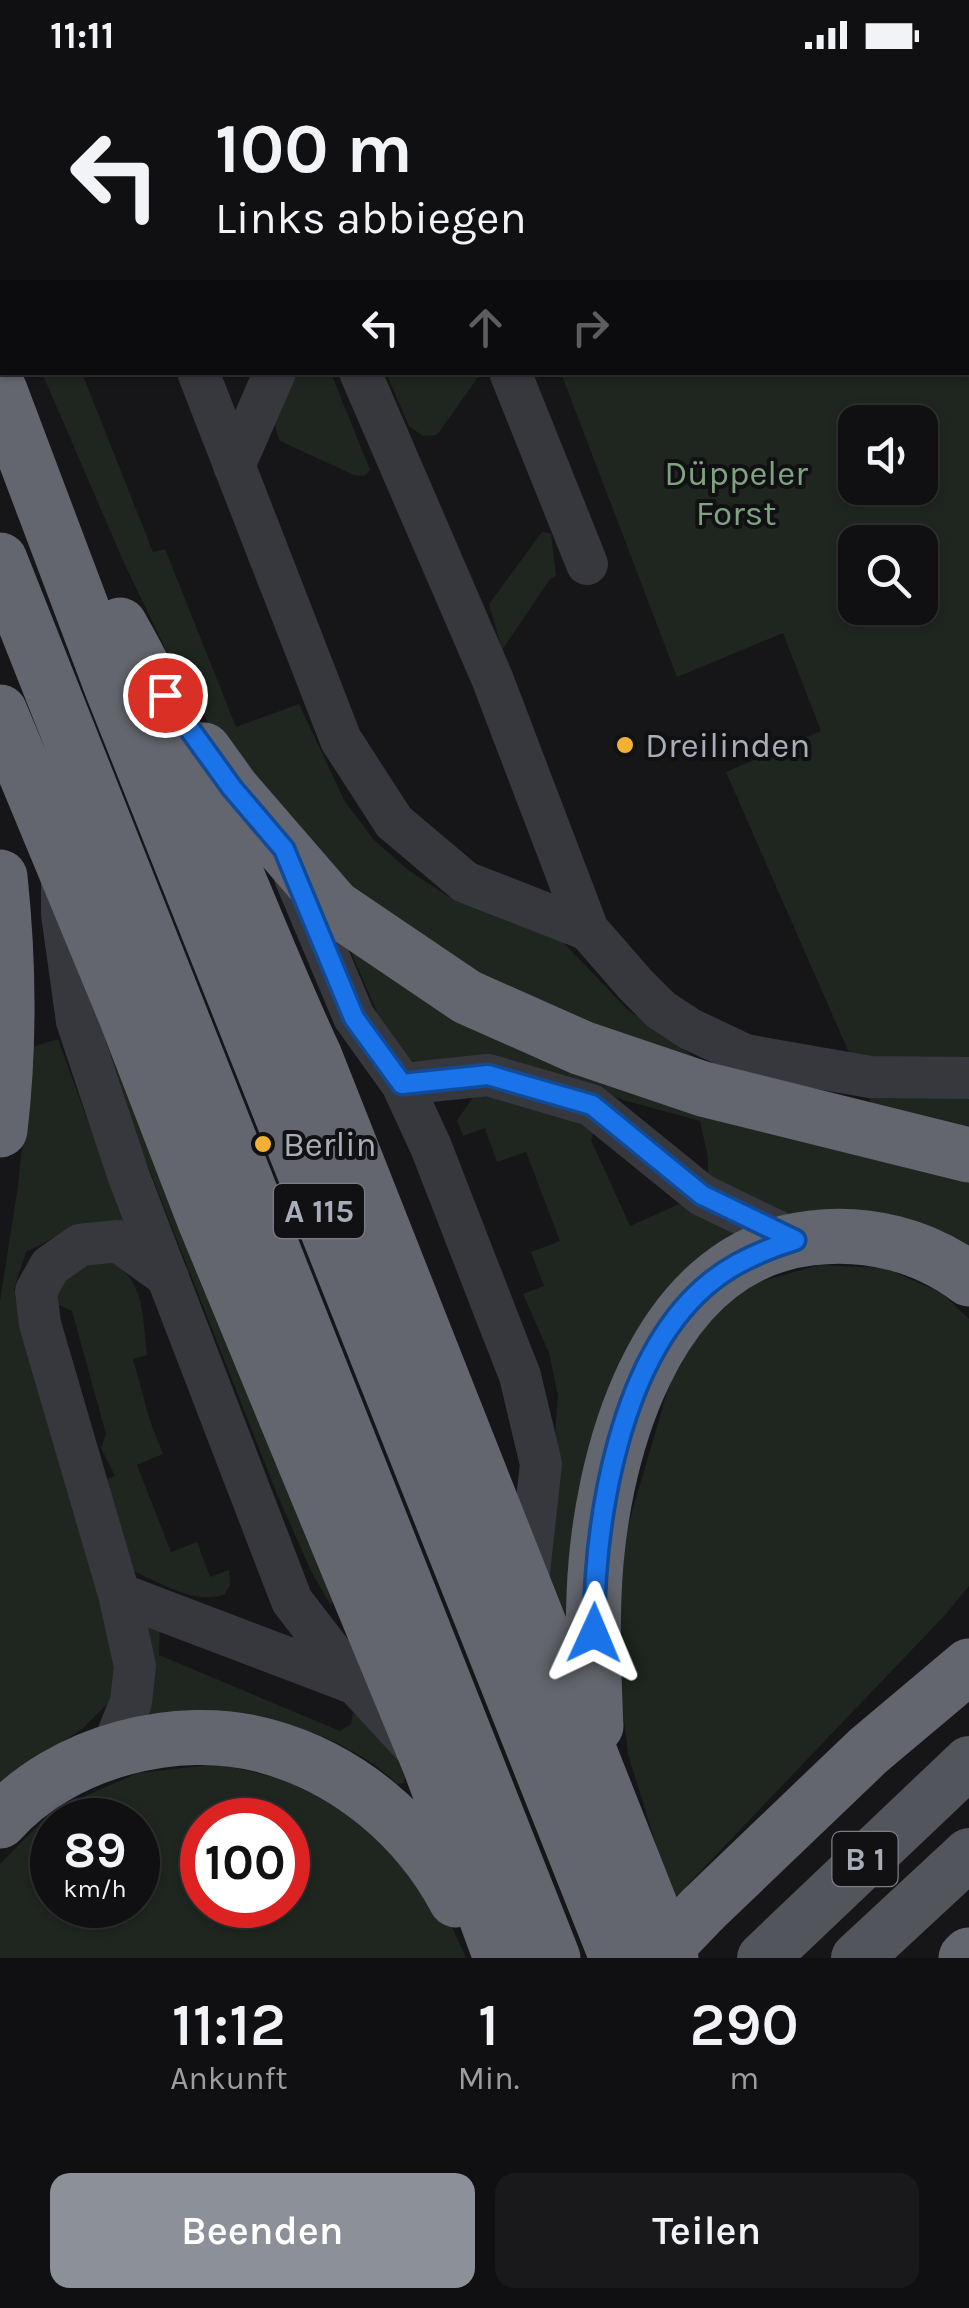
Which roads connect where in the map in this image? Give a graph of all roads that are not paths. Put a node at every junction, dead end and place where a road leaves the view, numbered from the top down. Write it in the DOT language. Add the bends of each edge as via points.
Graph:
graph roads {
  1 [pos="199,375"];
  2 [pos="273,375"];
  3 [pos="361,375"];
  4 [pos="511,375"];
  5 [pos="0,391"];
  6 [pos="28,461"];
  7 [pos="234,466"];
  8 [pos="0,560"];
  9 [pos="587,564"];
  10 [pos="142,664"];
  11 [pos="0,712"];
  12 [pos="284,849"];
  13 [pos="62,858"];
  14 [pos="0,877"];
  15 [pos="588,930"];
  16 [pos="969,1078"];
  17 [pos="402,1084"];
  18 [pos="0,1130"];
  19 [pos="969,1156"];
  20 [pos="795,1240"];
  21 [pos="168,1278"];
  22 [pos="969,1279"];
  23 [pos="527,1590"];
  24 [pos="119,1594"];
  25 [pos="969,1635"];
  26 [pos="969,1666"];
  27 [pos="356,1684"];
  28 [pos="111,1750"];
  29 [pos="868,1751"];
  30 [pos="969,1762"];
  31 [pos="597,1763"];
  32 [pos="430,1765"];
  33 [pos="0,1822"];
  34 [pos="969,1854"];
  35 [pos="484,1958"];
  36 [pos="502,1958"];
  37 [pos="552,1958"];
  38 [pos="617,1958"];
  39 [pos="656,1958"];
  40 [pos="672,1958"];
  41 [pos="764,1958"];
  42 [pos="857,1958"];
  1 -- 7 [label="lane"];
  2 -- 7 [label="lane"];
  3 -- 15 [label="lane" via="492,678"];
  4 -- 9 [label="lane"];
  5 -- 6 [label="highway, A 115"];
  6 -- 10 [label="highway"];
  6 -- 38 [label="highway, A 115"];
  7 -- 15 [label="lane" via="342,740 394,822 465,882"];
  8 -- 37 [label="highway, A 115"];
  10 -- 12 [label="highway"];
  10 -- 23 [label="highway" via="315,1057"];
  11 -- 13 [label="highway"];
  12 -- 17 [label="lane" via="354,1018"];
  12 -- 19 [label="highway" via="334,906 467,997 582,1048 703,1089"];
  13 -- 21 [label="lane" via="62,914 78,1021"];
  13 -- 32 [label="highway"];
  14 -- 18 [label="highway" via="8,1038"];
  15 -- 16 [label="lane" via="660,1010 746,1054 870,1077"];
  17 -- 20 [label="lane" via="488,1075 592,1105 702,1195"];
  17 -- 23 [label="lane" via="520,1376 540,1464"];
  20 -- 22 [label="highway" via="848,1236 905,1245"];
  20 -- 31 [label="highway" via="713,1280 671,1325 638,1388 616,1452 596,1565"];
  21 -- 24 [label="lane" via="118,1241 80,1245 50,1266 36,1291"];
  21 -- 27 [label="lane" via="292,1600"];
  23 -- 31 [label="highway"];
  24 -- 27 [label="lane"];
  24 -- 28 [label="lane" via="135,1666 131,1702"];
  25 -- 29 [label="highway"];
  26 -- 29 [label="highway"];
  27 -- 32 [label="lane"];
  28 -- 33 [label="highway" via="37,1788"];
  28 -- 35 [label="highway" via="230,1740 267,1746 321,1769 414,1836 438,1867"];
  29 -- 39 [label="highway, bridge"];
  30 -- 41 [label="main road, B 1"];
  31 -- 40 [label="highway"];
  32 -- 36 [label="highway"];
  34 -- 42 [label="main road, B 1"];
}
